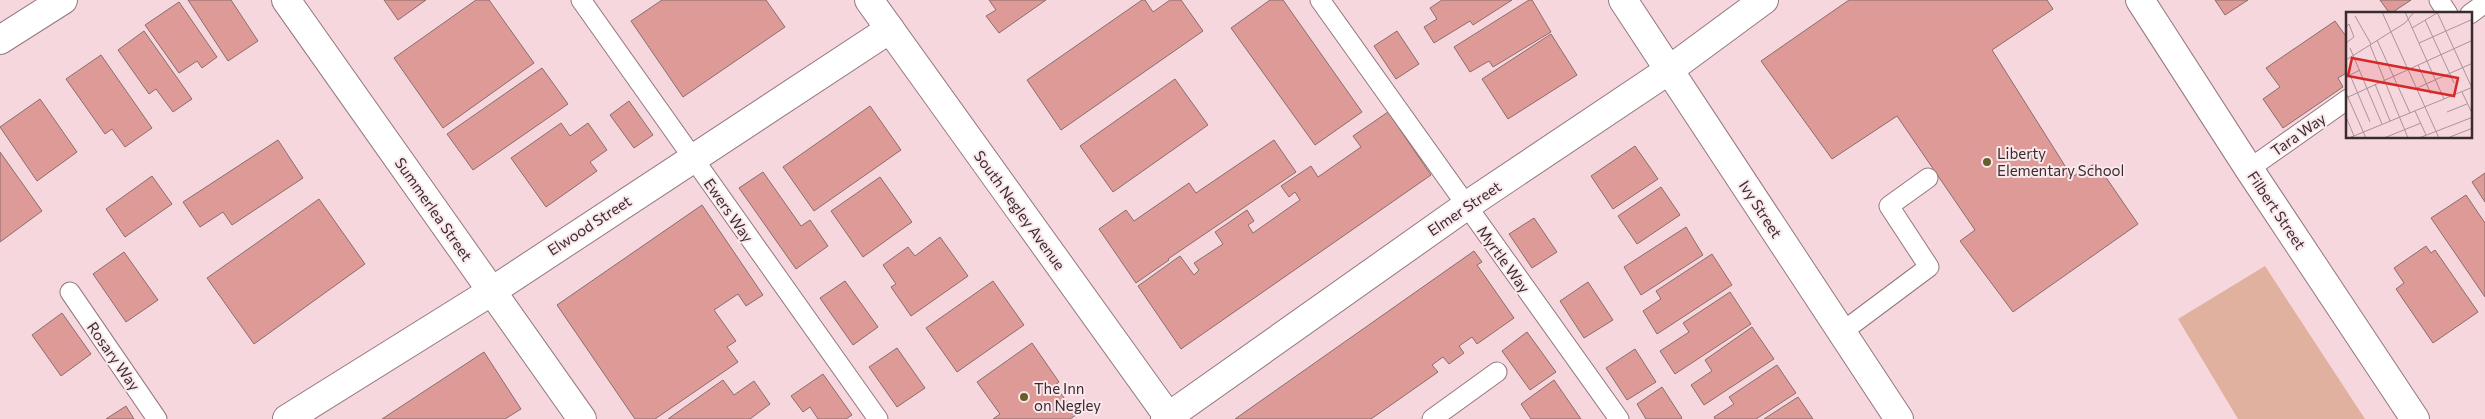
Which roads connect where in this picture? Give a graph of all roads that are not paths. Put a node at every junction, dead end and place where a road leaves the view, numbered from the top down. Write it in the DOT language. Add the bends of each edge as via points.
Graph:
graph roads {
  1 [pos="63,0"];
  2 [pos="286,0"];
  3 [pos="582,0"];
  4 [pos="869,0"];
  5 [pos="1320,0"];
  6 [pos="1623,0"];
  7 [pos="1764,0"];
  8 [pos="2140,0"];
  9 [pos="2439,0"];
  10 [pos="2485,3"];
  11 [pos="2447,12"];
  12 [pos="2472,13"];
  13 [pos="890,29"];
  14 [pos="0,40"];
  15 [pos="1669,70"];
  16 [pos="2346,100"];
  17 [pos="692,158"];
  18 [pos="2249,168"];
  19 [pos="1928,178"];
  20 [pos="1466,206"];
  21 [pos="492,291"];
  22 [pos="70,292"];
  23 [pos="1842,332"];
  24 [pos="1497,372"];
  25 [pos="1168,418"];
  26 [pos="157,419"];
  27 [pos="288,419"];
  28 [pos="582,419"];
  29 [pos="878,419"];
  30 [pos="1432,419"];
  31 [pos="1619,419"];
  32 [pos="1899,419"];
  33 [pos="2415,419"];
  1 -- 14 [label="street"];
  2 -- 21 [label="street, Summerlea Street"];
  3 -- 17 [label="lane, Ewers Way"];
  4 -- 13 [label="street, South Negley Avenue"];
  5 -- 20 [label="lane, Myrtle Way"];
  6 -- 15 [label="street, Ivy Street"];
  7 -- 15 [label="street, Elmer Street"];
  8 -- 18 [label="street, Filbert Street"];
  9 -- 11 [label="lane"];
  10 -- 12 [label="lane"];
  13 -- 17 [label="street, Elwood Street"];
  13 -- 25 [label="street, South Negley Avenue"];
  15 -- 20 [label="street, Elmer Street"];
  15 -- 23 [label="street, Ivy Street"];
  16 -- 18 [label="lane, Tara Way"];
  17 -- 21 [label="street, Elwood Street"];
  17 -- 29 [label="lane, Ewers Way"];
  18 -- 33 [label="street, Filbert Street"];
  19 -- 23 [label="lane" via="1889,206 1929,268"];
  20 -- 25 [label="street, Elmer Street"];
  20 -- 31 [label="lane, Myrtle Way"];
  21 -- 27 [label="street, Elwood Street"];
  21 -- 28 [label="street, Summerlea Street"];
  22 -- 26 [label="lane, Rosary Way"];
  23 -- 32 [label="street, Ivy Street"];
  24 -- 30 [label="lane"];
}
